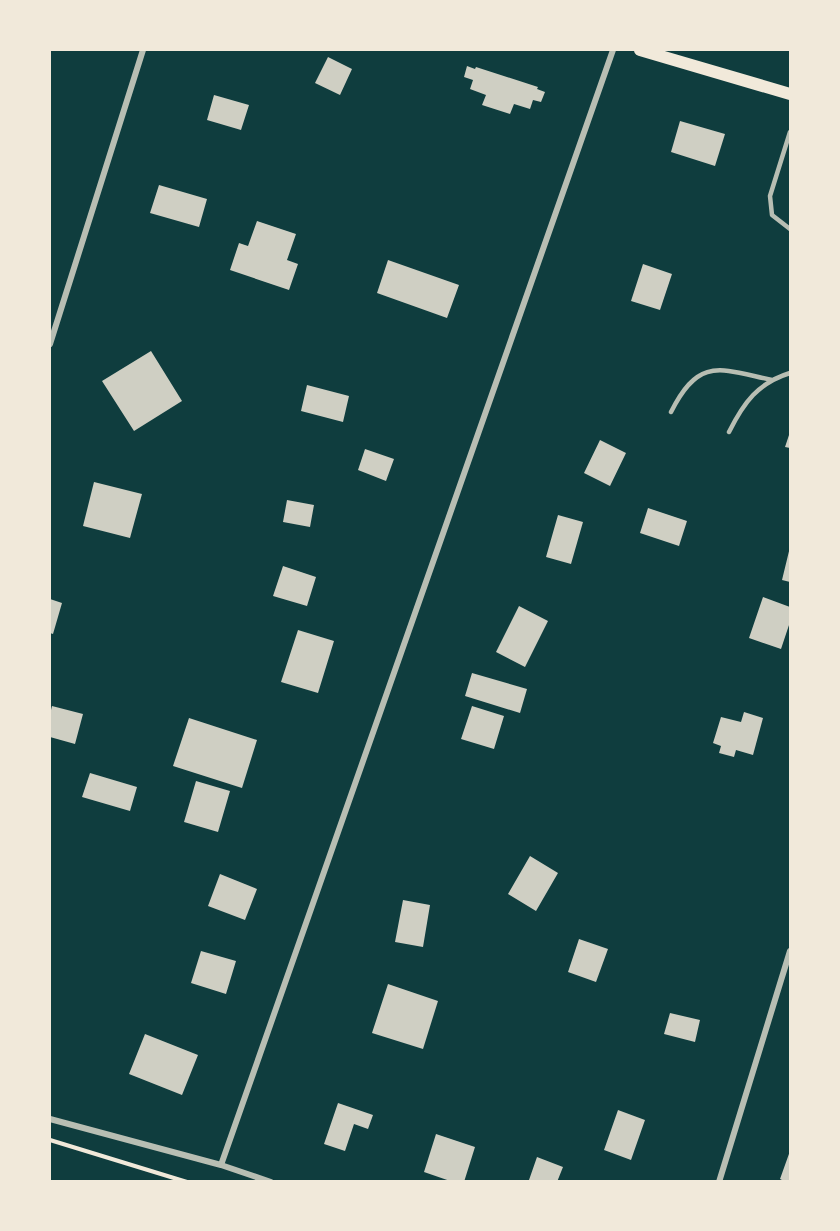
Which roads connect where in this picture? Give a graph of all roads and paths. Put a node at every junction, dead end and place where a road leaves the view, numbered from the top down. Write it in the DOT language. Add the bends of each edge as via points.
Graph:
graph roads {
  1 [pos="143,50"];
  2 [pos="613,50"];
  3 [pos="640,50"];
  4 [pos="790,94"];
  5 [pos="790,132"];
  6 [pos="790,230"];
  7 [pos="50,344"];
  8 [pos="790,373"];
  9 [pos="772,380"];
  10 [pos="671,412"];
  11 [pos="729,432"];
  12 [pos="790,951"];
  13 [pos="50,1119"];
  14 [pos="50,1140"];
  15 [pos="222,1165"];
  16 [pos="187,1182"];
  17 [pos="271,1182"];
  18 [pos="719,1182"];
  1 -- 7 [label="street"];
  2 -- 15 [label="street"];
  3 -- 4 [label="main road"];
  5 -- 6 [label="lane" via="770,196 772,215"];
  8 -- 9 [label="lane"];
  9 -- 10 [label="lane" via="718,369 705,372 690,382"];
  9 -- 11 [label="lane" via="740,409"];
  12 -- 18 [label="street"];
  13 -- 15 [label="street"];
  14 -- 16 [label="path"];
  15 -- 17 [label="street"];
}
